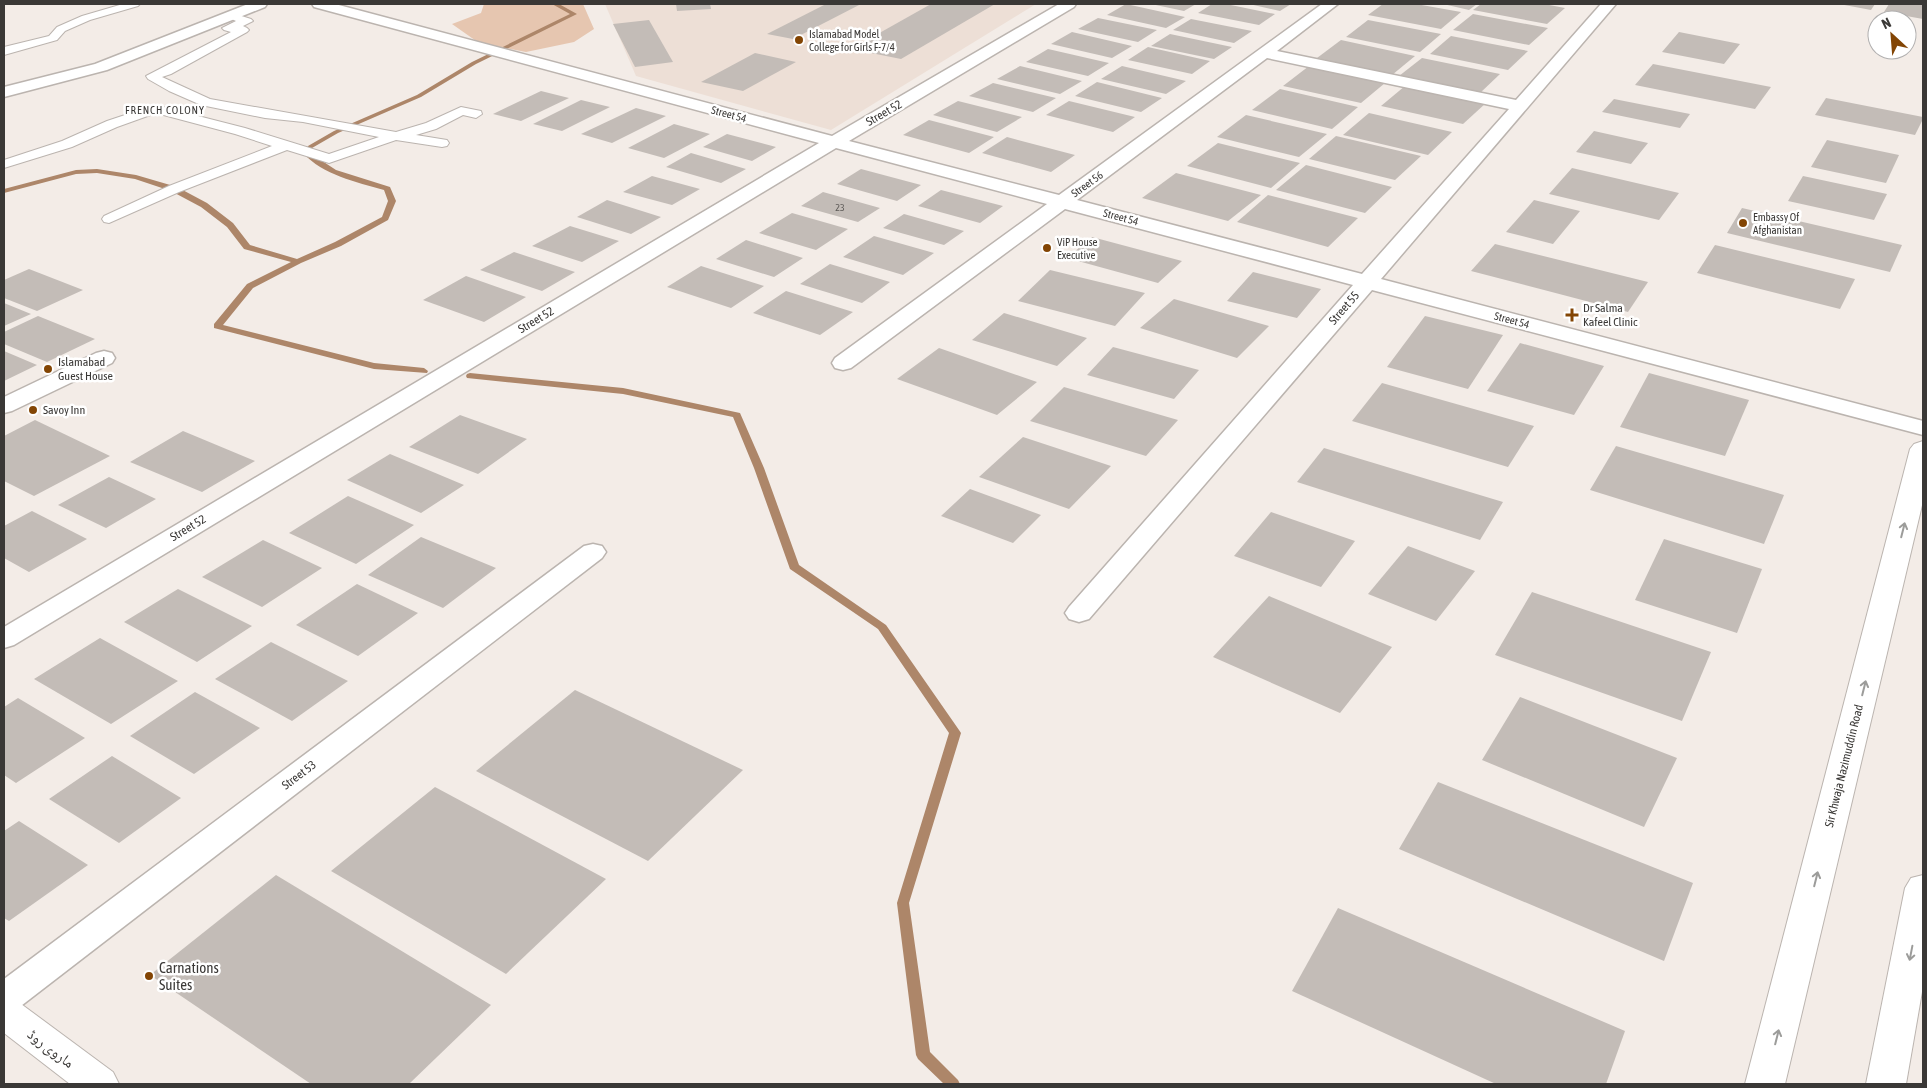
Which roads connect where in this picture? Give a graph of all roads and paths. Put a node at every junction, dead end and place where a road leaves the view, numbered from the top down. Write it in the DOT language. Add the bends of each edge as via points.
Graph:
graph roads {
  1 [pos="134,4"];
  2 [pos="260,4"];
  3 [pos="319,4"];
  4 [pos="1069,4"];
  5 [pos="1331,4"];
  6 [pos="1609,4"];
  7 [pos="229,16"];
  8 [pos="4,51"];
  9 [pos="1264,53"];
  10 [pos="4,92"];
  11 [pos="1520,106"];
  12 [pos="476,114"];
  13 [pos="394,136"];
  14 [pos="834,142"];
  15 [pos="442,143"];
  16 [pos="285,146"];
  17 [pos="4,164"];
  18 [pos="1062,202"];
  19 [pos="109,220"];
  20 [pos="1367,282"];
  21 [pos="104,358"];
  22 [pos="843,363"];
  23 [pos="4,406"];
  24 [pos="1923,428"];
  25 [pos="1923,449"];
  26 [pos="593,552"];
  27 [pos="1079,613"];
  28 [pos="4,638"];
  29 [pos="1923,888"];
  30 [pos="4,999"];
  31 [pos="4,1012"];
  32 [pos="99,1084"];
  33 [pos="1765,1084"];
  34 [pos="1886,1084"];
  1 -- 8 [label="street" via="86,18 61,29 53,38"];
  2 -- 7 [label="street"];
  3 -- 14 [label="street, Street 54"];
  4 -- 14 [label="street, Street 52"];
  5 -- 9 [label="street, Street 56"];
  6 -- 11 [label="street, Street 55"];
  7 -- 10 [label="street" via="101,67"];
  7 -- 13 [label="street" via="247,21 228,28 243,30 152,76 206,102"];
  9 -- 11 [label="street"];
  9 -- 18 [label="street, Street 56"];
  11 -- 20 [label="street, Street 55"];
  12 -- 13 [label="street" via="461,111 431,126"];
  13 -- 15 [label="street"];
  13 -- 16 [label="street" via="329,159"];
  14 -- 18 [label="street, Street 54"];
  14 -- 28 [label="street, Street 52"];
  16 -- 17 [label="street" via="155,109 67,144"];
  16 -- 19 [label="street" via="174,188"];
  18 -- 20 [label="street, Street 54"];
  18 -- 22 [label="street, Street 56"];
  20 -- 24 [label="street, Street 54"];
  20 -- 27 [label="street, Street 55"];
  21 -- 23 [label="street"];
  33 -- 25 [label="main road, Sir Khwaja Nazimuddin Road, one-way"];
  26 -- 30 [label="street, Street 53"];
  29 -- 34 [label="main road, one-way"];
  31 -- 32 [label="main road, ماروی روڈ"];
}
